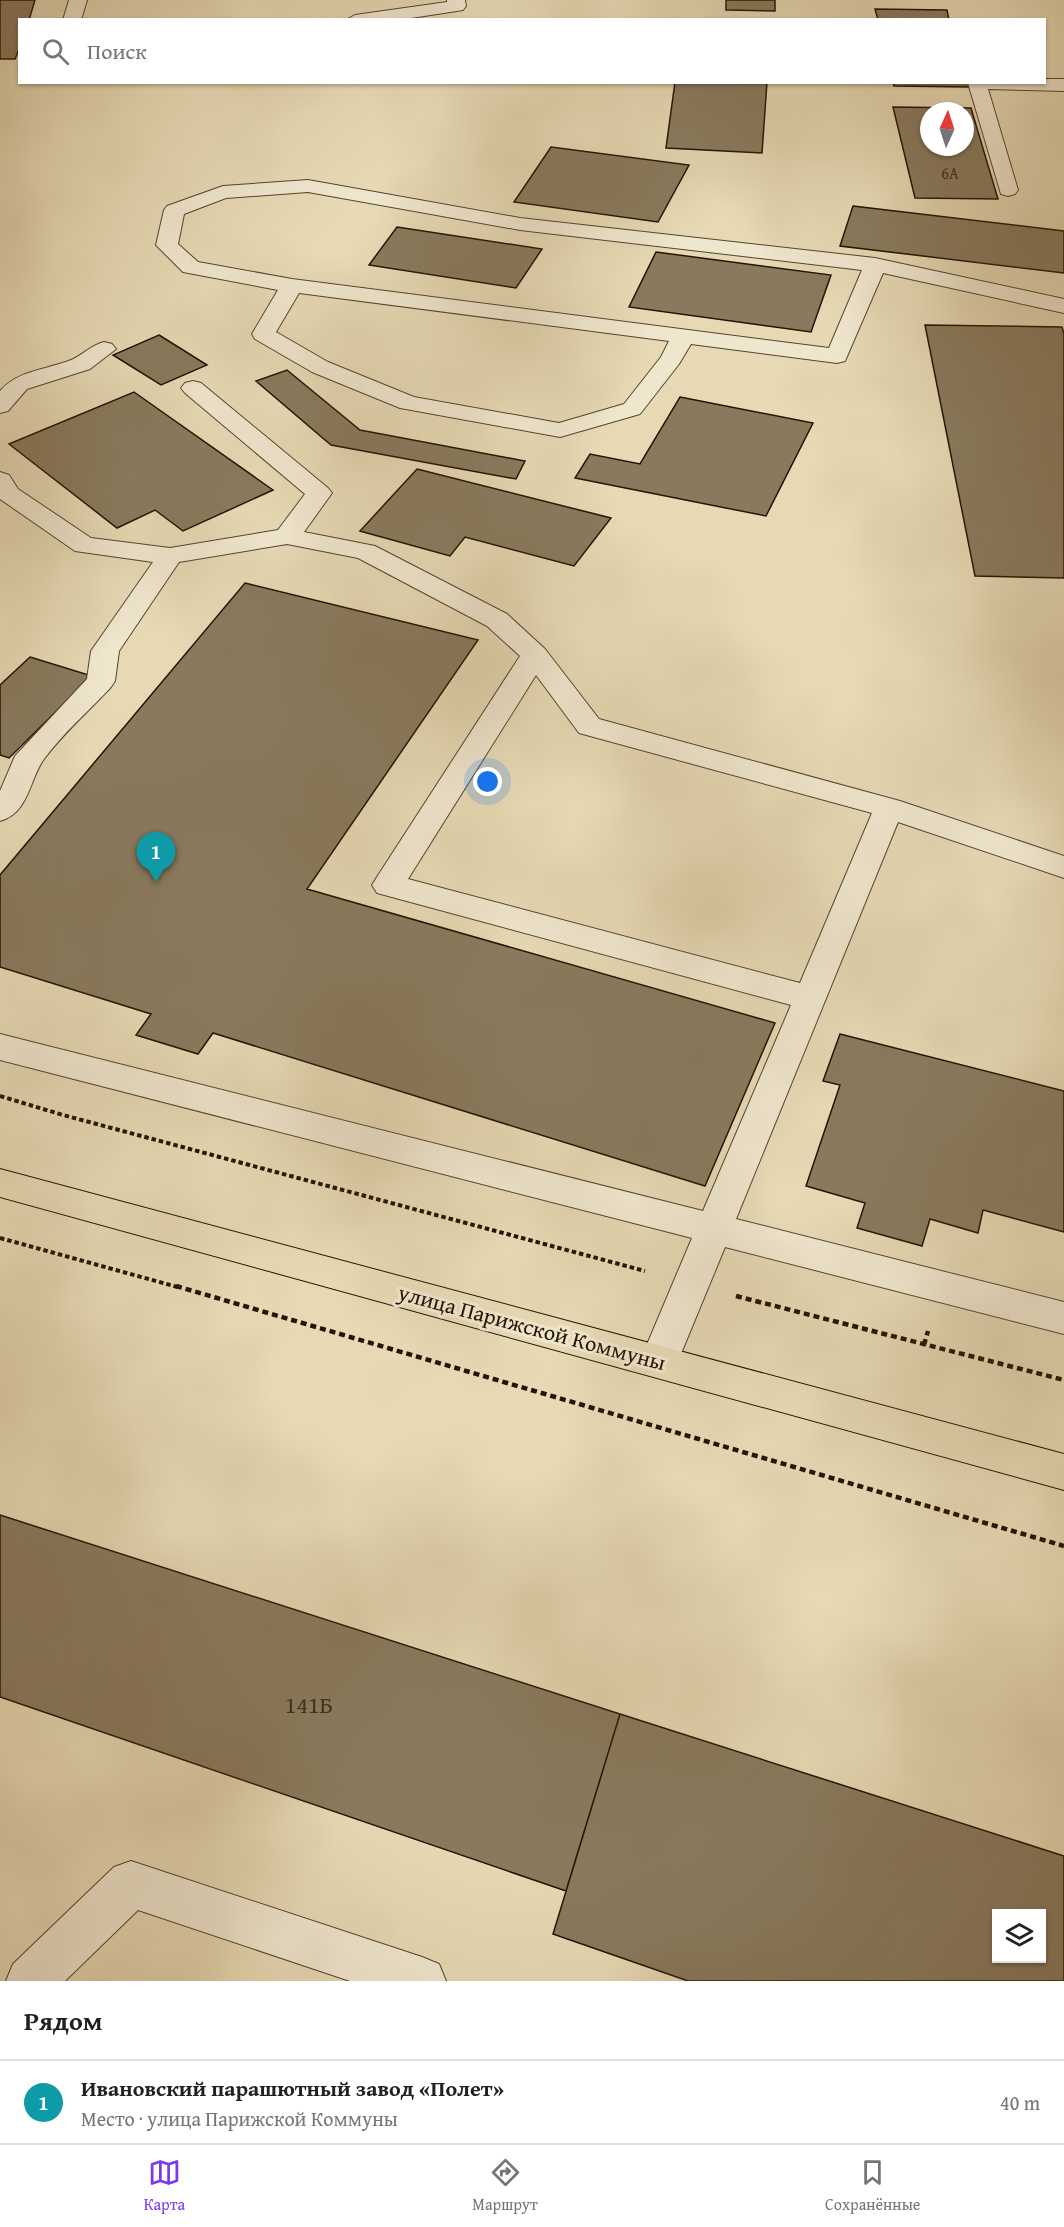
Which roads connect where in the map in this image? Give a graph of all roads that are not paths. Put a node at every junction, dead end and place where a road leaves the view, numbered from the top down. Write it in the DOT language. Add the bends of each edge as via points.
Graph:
graph roads {
  1 [pos="78,0"];
  2 [pos="456,0"];
  3 [pos="73,18"];
  4 [pos="370,18"];
  5 [pos="978,84"];
  6 [pos="1035,84"];
  7 [pos="1064,85"];
  8 [pos="1008,190"];
  9 [pos="875,265"];
  10 [pos="292,285"];
  11 [pos="1064,306"];
  12 [pos="684,336"];
  13 [pos="104,348"];
  14 [pos="193,388"];
  15 [pos="0,406"];
  16 [pos="0,480"];
  17 [pos="287,536"];
  18 [pos="170,556"];
  19 [pos="536,655"];
  20 [pos="889,808"];
  21 [pos="0,811"];
  22 [pos="1064,867"];
  23 [pos="810,998"];
  24 [pos="0,1047"];
  25 [pos="0,1183"];
  26 [pos="713,1229"];
  27 [pos="1064,1318"];
  28 [pos="659,1361"];
  29 [pos="1064,1472"];
  30 [pos="30,1981"];
  31 [pos="422,1981"];
  1 -- 3 [label="lane"];
  2 -- 4 [label="lane" via="457,6"];
  5 -- 8 [label="lane"];
  6 -- 7 [label="lane"];
  9 -- 10 [label="lane" via="520,224 308,186 223,192 174,210 167,245 191,267"];
  9 -- 11 [label="lane"];
  9 -- 12 [label="lane" via="837,356"];
  10 -- 12 [label="lane"];
  10 -- 12 [label="lane" via="263,334 320,367 408,403 560,430 632,409"];
  13 -- 15 [label="lane" via="82,364 19,384"];
  14 -- 17 [label="lane" via="320,493"];
  16 -- 18 [label="lane" via="9,494 84,545"];
  17 -- 18 [label="lane"];
  17 -- 19 [label="lane" via="366,552 497,620"];
  18 -- 21 [label="lane" via="105,651 101,681 30,756 13,795"];
  19 -- 20 [label="lane" via="589,726"];
  19 -- 23 [label="lane" via="388,885"];
  20 -- 22 [label="lane"];
  20 -- 23 [label="lane"];
  23 -- 26 [label="lane"];
  24 -- 26 [label="lane"];
  25 -- 28 [label="main road, улица Парижской Коммуны"];
  26 -- 27 [label="lane"];
  26 -- 28 [label="lane"];
  28 -- 29 [label="main road, улица Парижской Коммуны"];
  30 -- 31 [label="lane" via="132,1884"];
}
